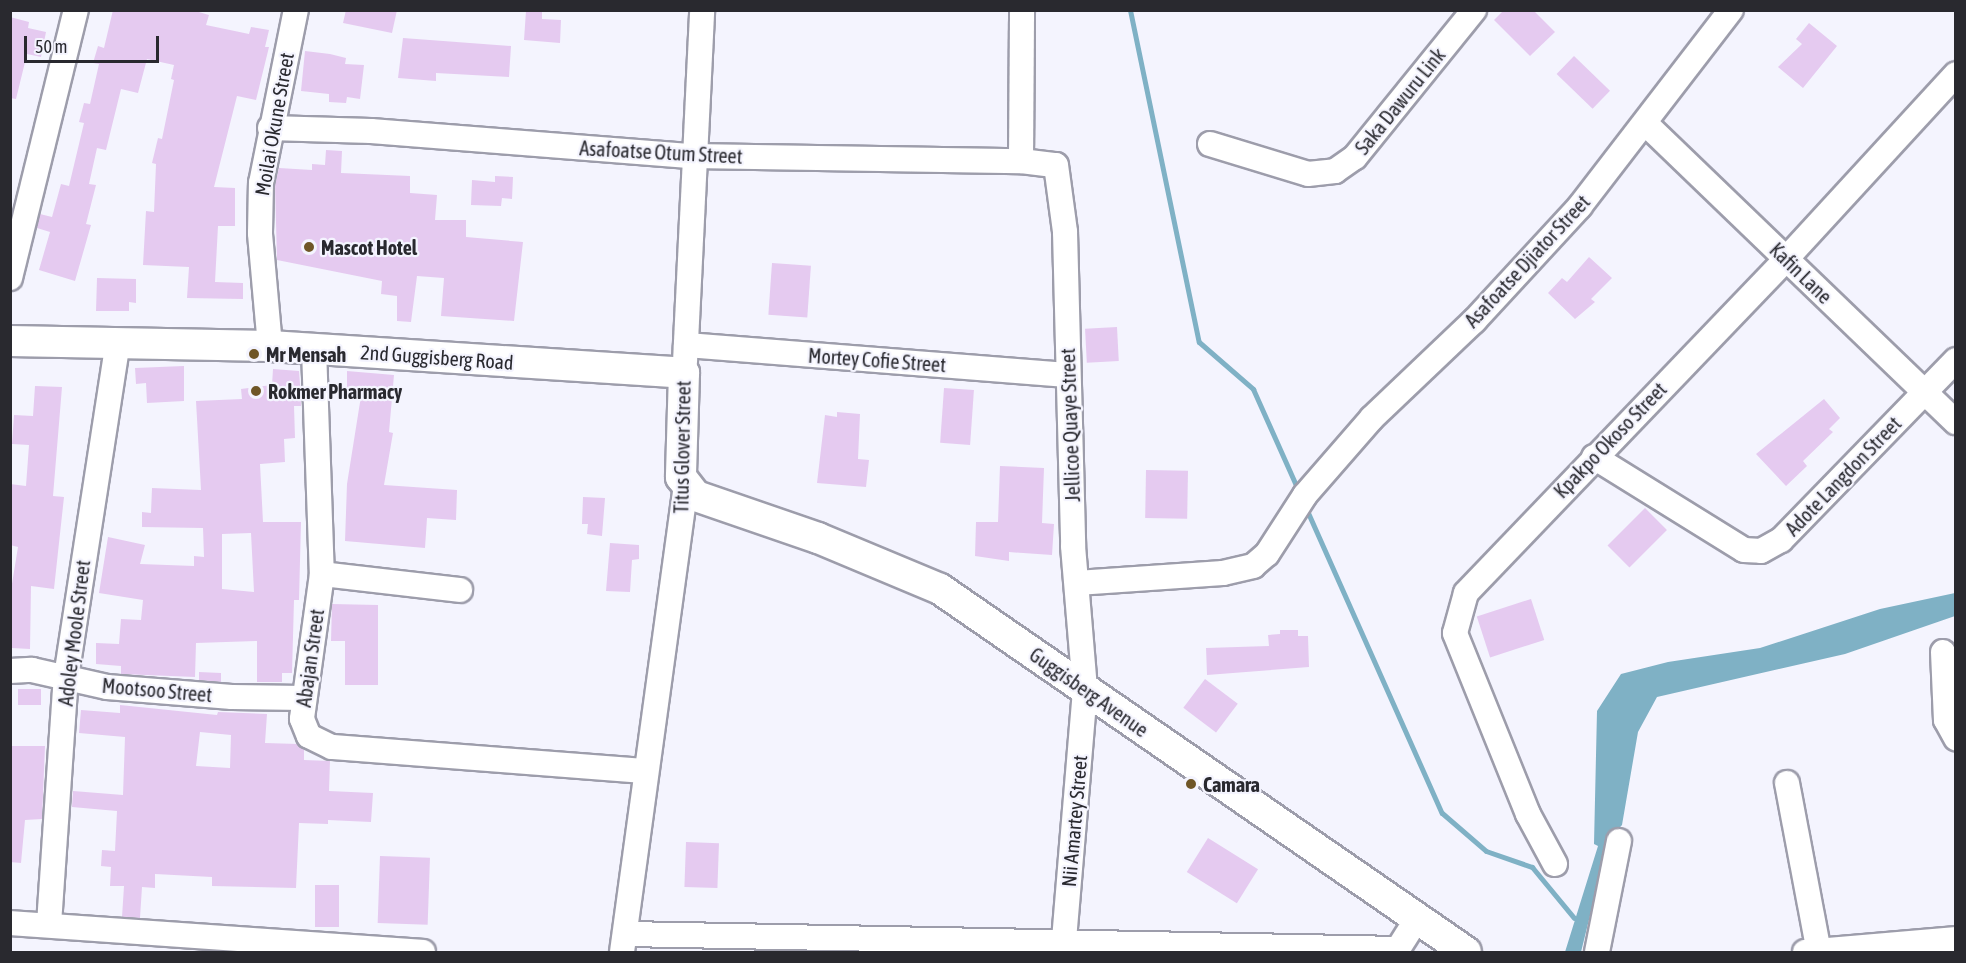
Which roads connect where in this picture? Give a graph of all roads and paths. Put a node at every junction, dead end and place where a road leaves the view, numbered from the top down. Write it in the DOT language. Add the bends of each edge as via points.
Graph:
graph roads {
  1 [pos="76,10"];
  2 [pos="296,10"];
  3 [pos="702,10"];
  4 [pos="1022,10"];
  5 [pos="1474,10"];
  6 [pos="1731,10"];
  7 [pos="1956,74"];
  8 [pos="1646,124"];
  9 [pos="270,128"];
  10 [pos="1210,144"];
  11 [pos="692,156"];
  12 [pos="1022,161"];
  13 [pos="1052,162"];
  14 [pos="1786,259"];
  15 [pos="10,278"];
  16 [pos="10,341"];
  17 [pos="118,343"];
  18 [pos="270,346"];
  19 [pos="314,349"];
  20 [pos="685,359"];
  21 [pos="1956,360"];
  22 [pos="1068,375"];
  23 [pos="1925,392"];
  24 [pos="1956,423"];
  25 [pos="1594,457"];
  26 [pos="686,486"];
  27 [pos="322,574"];
  28 [pos="1077,583"];
  29 [pos="460,590"];
  30 [pos="1943,652"];
  31 [pos="10,671"];
  32 [pos="66,677"];
  33 [pos="1084,690"];
  34 [pos="304,698"];
  35 [pos="1956,738"];
  36 [pos="645,771"];
  37 [pos="1787,783"];
  38 [pos="1619,842"];
  39 [pos="1555,864"];
  40 [pos="10,923"];
  41 [pos="49,924"];
  42 [pos="1429,934"];
  43 [pos="1956,939"];
  44 [pos="624,943"];
  45 [pos="858,944"];
  46 [pos="1063,947"];
  47 [pos="1241,950"];
  48 [pos="423,952"];
  49 [pos="1466,952"];
  50 [pos="1598,952"];
  51 [pos="1814,952"];
  1 -- 15 [label="street"];
  2 -- 9 [label="street, Moilai Okune Street"];
  3 -- 11 [label="street, Titus Glover Street"];
  4 -- 12 [label="street"];
  5 -- 10 [label="street, Saka Dawuru Link" via="1355,158 1335,171 1308,174"];
  6 -- 8 [label="street, Asafoatse Djiator Street"];
  7 -- 14 [label="street, Kpakpo Okoso Street"];
  8 -- 14 [label="street, Kafin Lane"];
  8 -- 28 [label="street, Asafoatse Djiator Street" via="1513,280 1372,418 1305,495 1277,540 1252,566 1223,573"];
  9 -- 11 [label="street, Asafoatse Otum Street" via="371,131"];
  9 -- 18 [label="street, Moilai Okune Street" via="259,207"];
  11 -- 12 [label="street, Asafoatse Otum Street"];
  11 -- 20 [label="street, Titus Glover Street"];
  12 -- 13 [label="street, Asafoatse Otum Street"];
  13 -- 22 [label="street, Jellicoe Quaye Street" via="1058,168 1065,232"];
  14 -- 23 [label="street, Kafin Lane"];
  14 -- 25 [label="street, Kpakpo Okoso Street"];
  16 -- 17 [label="main road, 2nd Guggisberg Road"];
  17 -- 18 [label="main road, 2nd Guggisberg Road"];
  17 -- 32 [label="street, Adoley Moole Street"];
  18 -- 19 [label="main road, 2nd Guggisberg Road"];
  19 -- 20 [label="main road, 2nd Guggisberg Road"];
  19 -- 27 [label="street, Abajan Street"];
  20 -- 22 [label="street, Mortey Cofie Street"];
  20 -- 26 [label="main road, Titus Glover Street" via="681,477"];
  21 -- 23 [label="street, Adote Langdon Street"];
  22 -- 28 [label="street, Jellicoe Quaye Street"];
  23 -- 24 [label="street, Kafin Lane"];
  23 -- 25 [label="street, Adote Langdon Street" via="1781,540 1761,551 1744,550"];
  25 -- 39 [label="street, Kpakpo Okoso Street" via="1466,593 1455,633 1528,814"];
  26 -- 33 [label="main road, Guggisberg Avenue" via="708,501 818,538 921,580 999,628"];
  26 -- 36 [label="street, Titus Glover Street"];
  27 -- 29 [label="street"];
  27 -- 34 [label="street, Abajan Street"];
  28 -- 33 [label="street, Jellicoe Quaye Street"];
  30 -- 35 [label="street" via="1946,720"];
  31 -- 32 [label="street, Mootsoo Street"];
  32 -- 34 [label="street, Mootsoo Street" via="107,687 232,697"];
  32 -- 41 [label="street, Adoley Moole Street"];
  33 -- 42 [label="main road, Guggisberg Avenue"];
  33 -- 46 [label="street, Nii Amartey Street"];
  34 -- 36 [label="street, Abajan Street" via="302,719 309,736 332,747"];
  36 -- 44 [label="street, Titus Glover Street"];
  37 -- 51 [label="street"];
  38 -- 50 [label="street"];
  40 -- 41 [label="street"];
  41 -- 48 [label="street"];
  42 -- 47 [label="street" via="1398,949"];
  42 -- 49 [label="main road, Guggisberg Avenue"];
  43 -- 51 [label="street"];
  44 -- 45 [label="street"];
  45 -- 46 [label="street"];
  46 -- 47 [label="street"];
}
